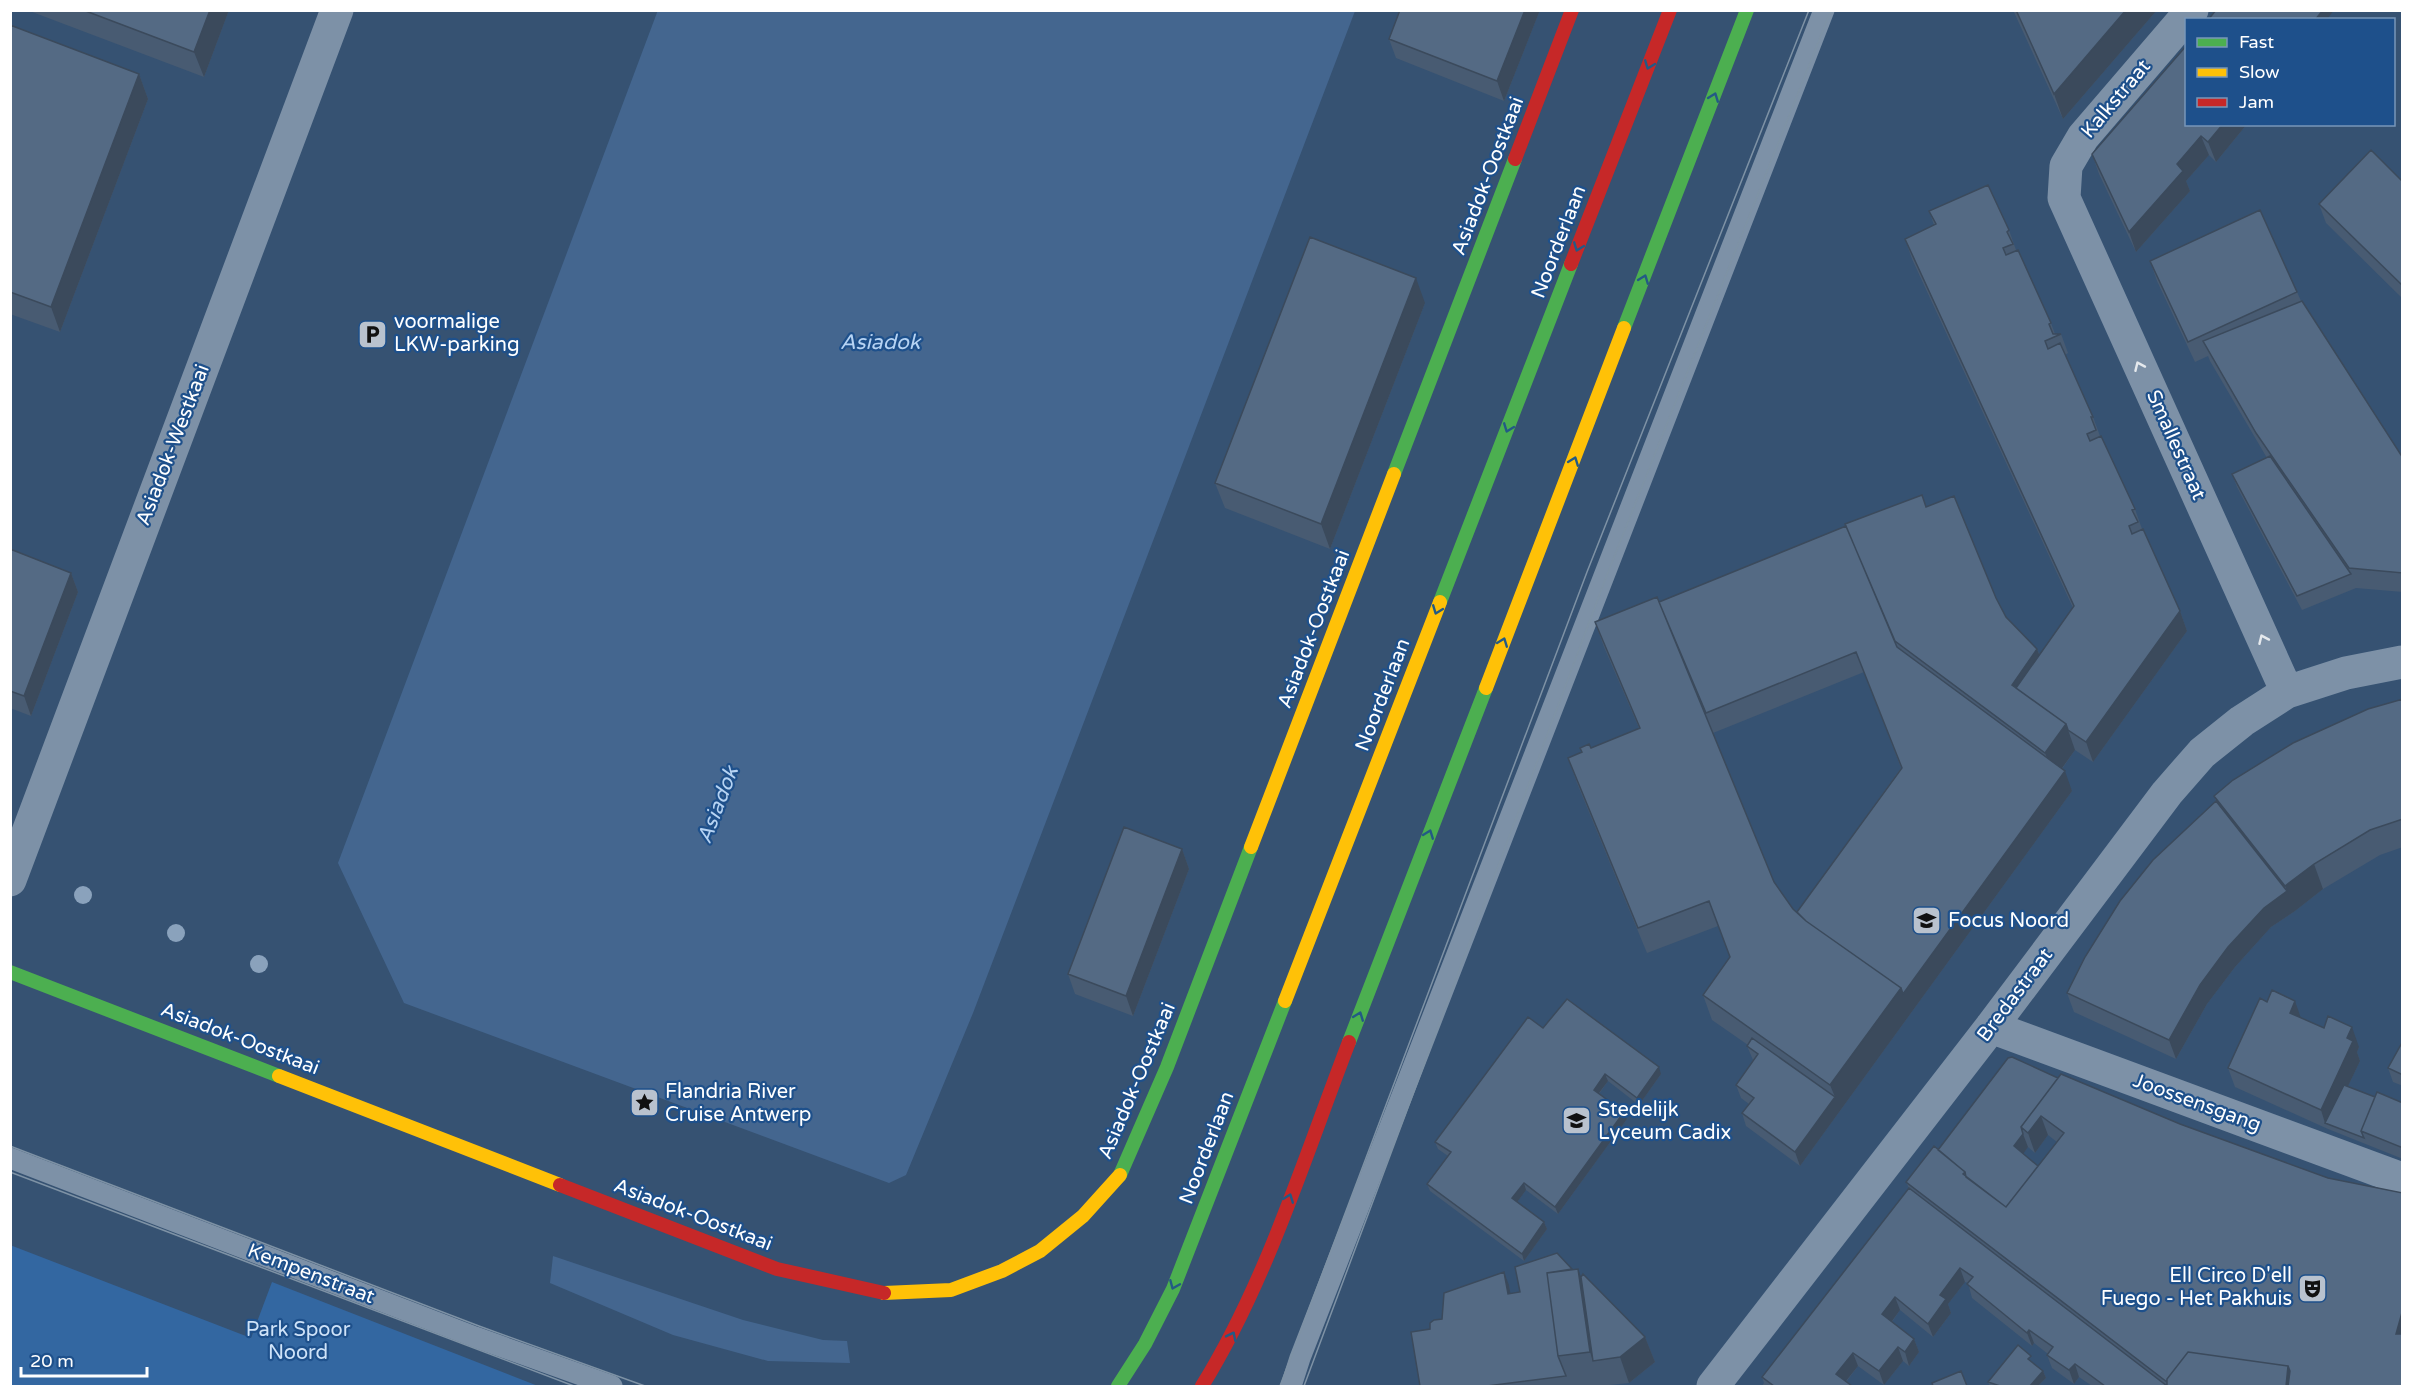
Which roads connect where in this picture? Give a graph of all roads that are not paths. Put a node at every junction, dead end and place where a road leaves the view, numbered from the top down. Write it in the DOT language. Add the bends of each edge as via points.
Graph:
graph roads {
  1 [pos="337,10"];
  2 [pos="1572,10"];
  3 [pos="1670,10"];
  4 [pos="1747,10"];
  5 [pos="1824,10"];
  6 [pos="2185,18"];
  7 [pos="2064,198"];
  8 [pos="2403,662"];
  9 [pos="2287,692"];
  10 [pos="20,825"];
  11 [pos="10,880"];
  12 [pos="10,972"];
  13 [pos="1991,1027"];
  14 [pos="10,1158"];
  15 [pos="2403,1179"];
  16 [pos="612,1386"];
  17 [pos="1118,1386"];
  18 [pos="1202,1386"];
  19 [pos="1291,1386"];
  20 [pos="1713,1386"];
  1 -- 10 [label="street, Asiadok-Westkaai"];
  2 -- 12 [label="main road, Asiadok-Oostkaai" via="1167,1067 1122,1173 1083,1216 1040,1251 1002,1271 951,1290 880,1293 777,1269"];
  3 -- 17 [label="main road, Noorderlaan, one-way" via="1173,1289"];
  18 -- 4 [label="main road, one-way" via="1225,1350 1268,1253"];
  5 -- 19 [label="lane"];
  6 -- 7 [label="street, Kalkstraat" via="2083,137 2066,166"];
  9 -- 7 [label="street, Smallestraat, one-way"];
  8 -- 9 [label="street, Bredastraat" via="2346,673"];
  9 -- 13 [label="street, Bredastraat" via="2202,753 2166,793"];
  10 -- 11 [label="street, Asiadok-Westkaai"];
  13 -- 15 [label="street, Joossensgang"];
  13 -- 20 [label="street, Bredastraat"];
  14 -- 16 [label="lane, Kempenstraat"];
}
